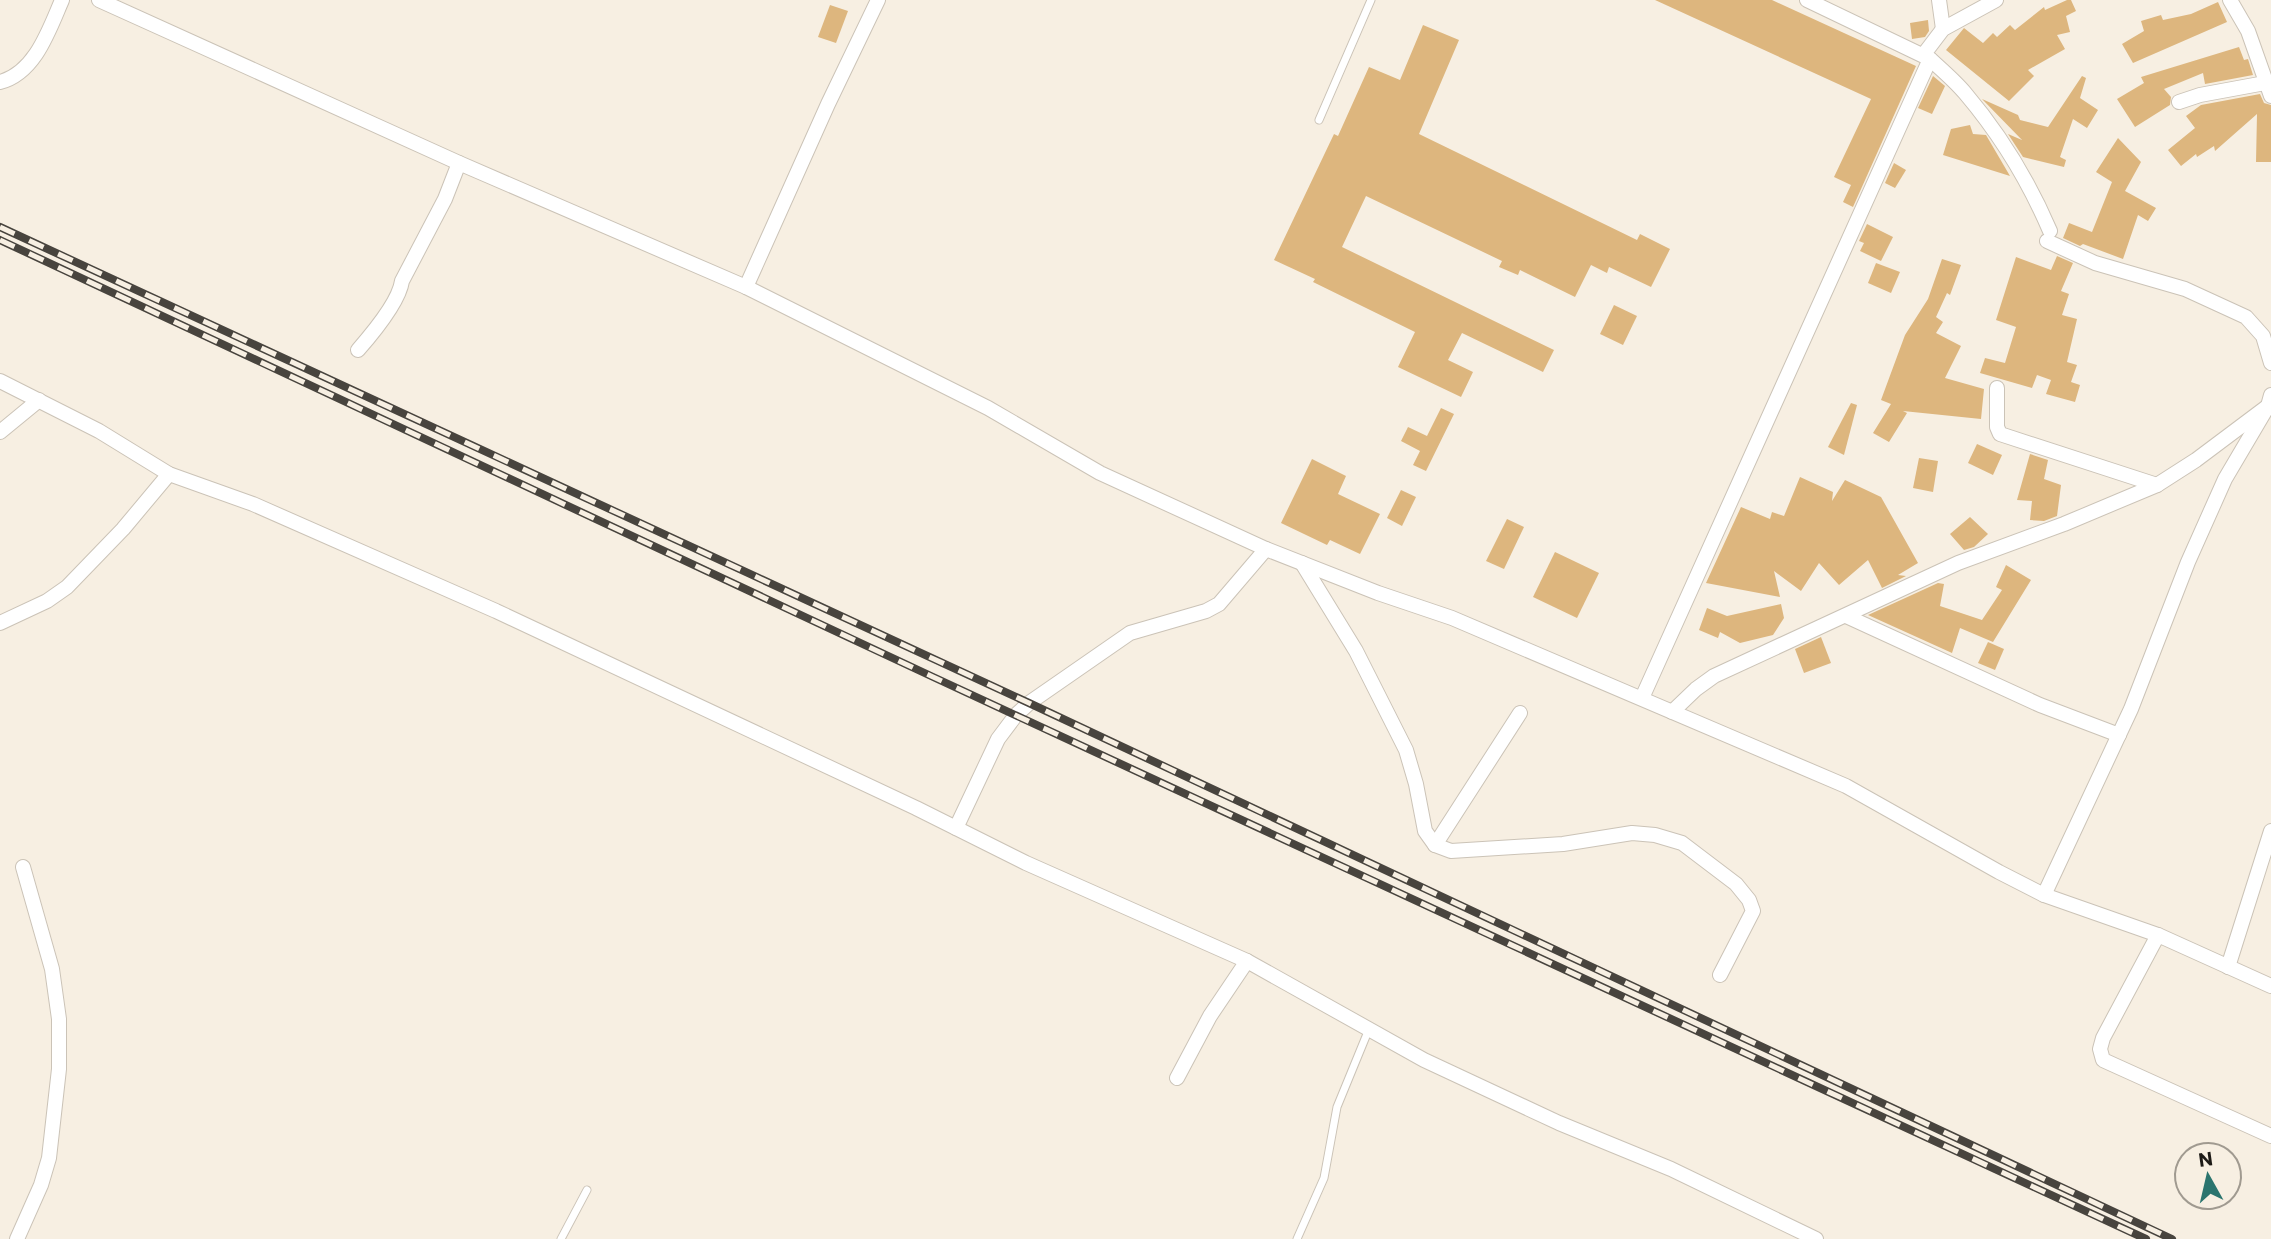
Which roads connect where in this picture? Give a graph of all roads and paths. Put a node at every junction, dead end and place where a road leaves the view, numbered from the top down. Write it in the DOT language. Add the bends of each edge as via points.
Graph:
graph roads {
  1 [pos="62,0"];
  2 [pos="99,0"];
  3 [pos="878,0"];
  4 [pos="1371,0"];
  5 [pos="1808,0"];
  6 [pos="1939,0"];
  7 [pos="1996,0"];
  8 [pos="2230,0"];
  9 [pos="1943,29"];
  10 [pos="1927,57"];
  11 [pos="0,82"];
  12 [pos="2268,90"];
  13 [pos="2179,102"];
  14 [pos="1319,120"];
  15 [pos="459,163"];
  16 [pos="746,287"];
  17 [pos="358,350"];
  18 [pos="2271,363"];
  19 [pos="0,381"];
  20 [pos="1997,388"];
  21 [pos="39,400"];
  22 [pos="2269,400"];
  23 [pos="0,432"];
  24 [pos="169,474"];
  25 [pos="2157,485"];
  26 [pos="1266,550"];
  27 [pos="1302,562"];
  28 [pos="1846,616"];
  29 [pos="0,623"];
  30 [pos="1642,698"];
  31 [pos="1672,712"];
  32 [pos="1520,713"];
  33 [pos="2119,735"];
  34 [pos="956,828"];
  35 [pos="2271,831"];
  36 [pos="1435,845"];
  37 [pos="23,867"];
  38 [pos="2044,895"];
  39 [pos="2158,935"];
  40 [pos="1247,961"];
  41 [pos="2228,967"];
  42 [pos="1720,975"];
  43 [pos="2271,986"];
  44 [pos="1369,1030"];
  45 [pos="1177,1079"];
  46 [pos="2271,1136"];
  47 [pos="587,1190"];
  48 [pos="16,1239"];
  49 [pos="561,1239"];
  50 [pos="1297,1239"];
  51 [pos="1816,1239"];
  1 -- 11 [label="street" via="24,71"];
  2 -- 15 [label="street"];
  3 -- 16 [label="street"];
  4 -- 14 [label="lane"];
  5 -- 10 [label="street"];
  6 -- 9 [label="street"];
  7 -- 9 [label="street"];
  8 -- 12 [label="street" via="2248,31"];
  9 -- 10 [label="street"];
  10 -- 18 [label="street" via="1965,92 2032,189 2048,236 2095,263 2185,289 2246,317 2263,336"];
  10 -- 30 [label="street"];
  12 -- 13 [label="street" via="2200,95"];
  15 -- 16 [label="street"];
  15 -- 17 [label="street" via="399,293"];
  16 -- 26 [label="street" via="988,408 1100,473"];
  19 -- 21 [label="street"];
  20 -- 25 [label="street" via="2000,434"];
  21 -- 23 [label="street"];
  21 -- 24 [label="street"];
  22 -- 25 [label="street" via="2196,460"];
  22 -- 33 [label="street" via="2209,515"];
  24 -- 29 [label="street" via="67,586"];
  24 -- 34 [label="street" via="253,504 496,611"];
  25 -- 28 [label="street" via="1958,564"];
  26 -- 27 [label="street"];
  26 -- 34 [label="street" via="1219,604 1130,633 1023,709 998,739"];
  27 -- 30 [label="street" via="1452,618"];
  27 -- 36 [label="street" via="1356,651 1406,750 1425,831"];
  28 -- 31 [label="street" via="1714,676"];
  28 -- 33 [label="street" via="2040,705"];
  30 -- 31 [label="street"];
  31 -- 38 [label="street" via="1846,786"];
  32 -- 36 [label="street"];
  33 -- 38 [label="street"];
  34 -- 40 [label="street"];
  35 -- 41 [label="street"];
  36 -- 42 [label="street" via="1451,850 1563,844 1632,833 1682,843 1736,884 1749,900 1752,911"];
  37 -- 48 [label="street" via="52,969 59,1069 49,1158"];
  38 -- 39 [label="street"];
  39 -- 41 [label="street"];
  39 -- 46 [label="street" via="2103,1038 2103,1060"];
  40 -- 44 [label="street"];
  40 -- 45 [label="street" via="1210,1016"];
  41 -- 43 [label="street"];
  44 -- 50 [label="lane" via="1337,1107 1324,1178"];
  44 -- 51 [label="street" via="1483,1089 1671,1169"];
  47 -- 49 [label="lane"];
}
